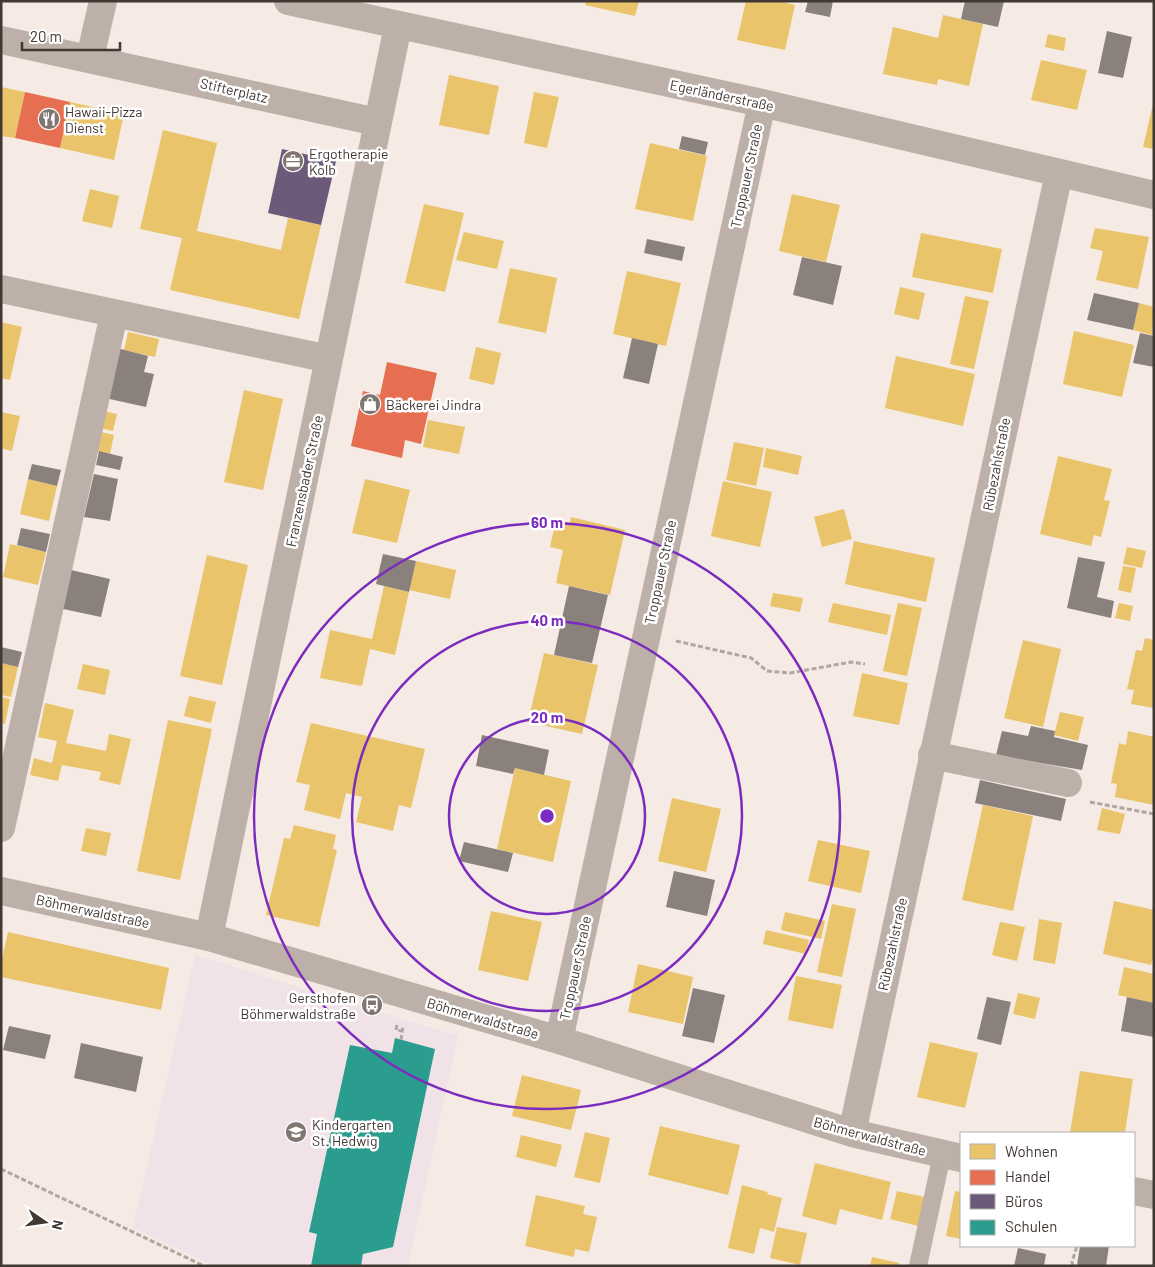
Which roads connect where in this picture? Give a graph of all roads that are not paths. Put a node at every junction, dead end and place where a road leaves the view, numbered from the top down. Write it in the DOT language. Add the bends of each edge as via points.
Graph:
graph roads {
  1 [pos="103,1"];
  2 [pos="288,1"];
  3 [pos="398,26"];
  4 [pos="1,40"];
  5 [pos="90,58"];
  6 [pos="762,103"];
  7 [pos="377,122"];
  8 [pos="1059,173"];
  9 [pos="1154,195"];
  10 [pos="1,289"];
  11 [pos="114,314"];
  12 [pos="329,359"];
  13 [pos="932,755"];
  14 [pos="1068,783"];
  15 [pos="1,828"];
  16 [pos="1,891"];
  17 [pos="209,937"];
  18 [pos="559,1040"];
  19 [pos="852,1134"];
  20 [pos="952,1156"];
  21 [pos="1135,1191"];
  22 [pos="1154,1195"];
  23 [pos="918,1266"];
  1 -- 5 [label="street"];
  2 -- 3 [label="street, Egerländerstraße"];
  3 -- 6 [label="street, Egerländerstraße"];
  3 -- 7 [label="street, Franzensbader Straße"];
  4 -- 5 [label="street, Stifterplatz"];
  5 -- 7 [label="street, Stifterplatz"];
  6 -- 8 [label="street, Egerländerstraße"];
  6 -- 18 [label="street, Troppauer Straße"];
  7 -- 12 [label="street, Franzensbader Straße"];
  8 -- 9 [label="street, Egerländerstraße"];
  8 -- 13 [label="street, Rübezahlstraße"];
  10 -- 11 [label="street"];
  11 -- 12 [label="street"];
  11 -- 15 [label="street"];
  12 -- 17 [label="street, Franzensbader Straße"];
  13 -- 14 [label="street"];
  13 -- 19 [label="street, Rübezahlstraße"];
  16 -- 17 [label="street, Böhmerwaldstraße"];
  17 -- 18 [label="street, Böhmerwaldstraße"];
  18 -- 19 [label="street, Böhmerwaldstraße"];
  19 -- 20 [label="street, Böhmerwaldstraße"];
  20 -- 23 [label="lane"];
  21 -- 22 [label="street"];
}
